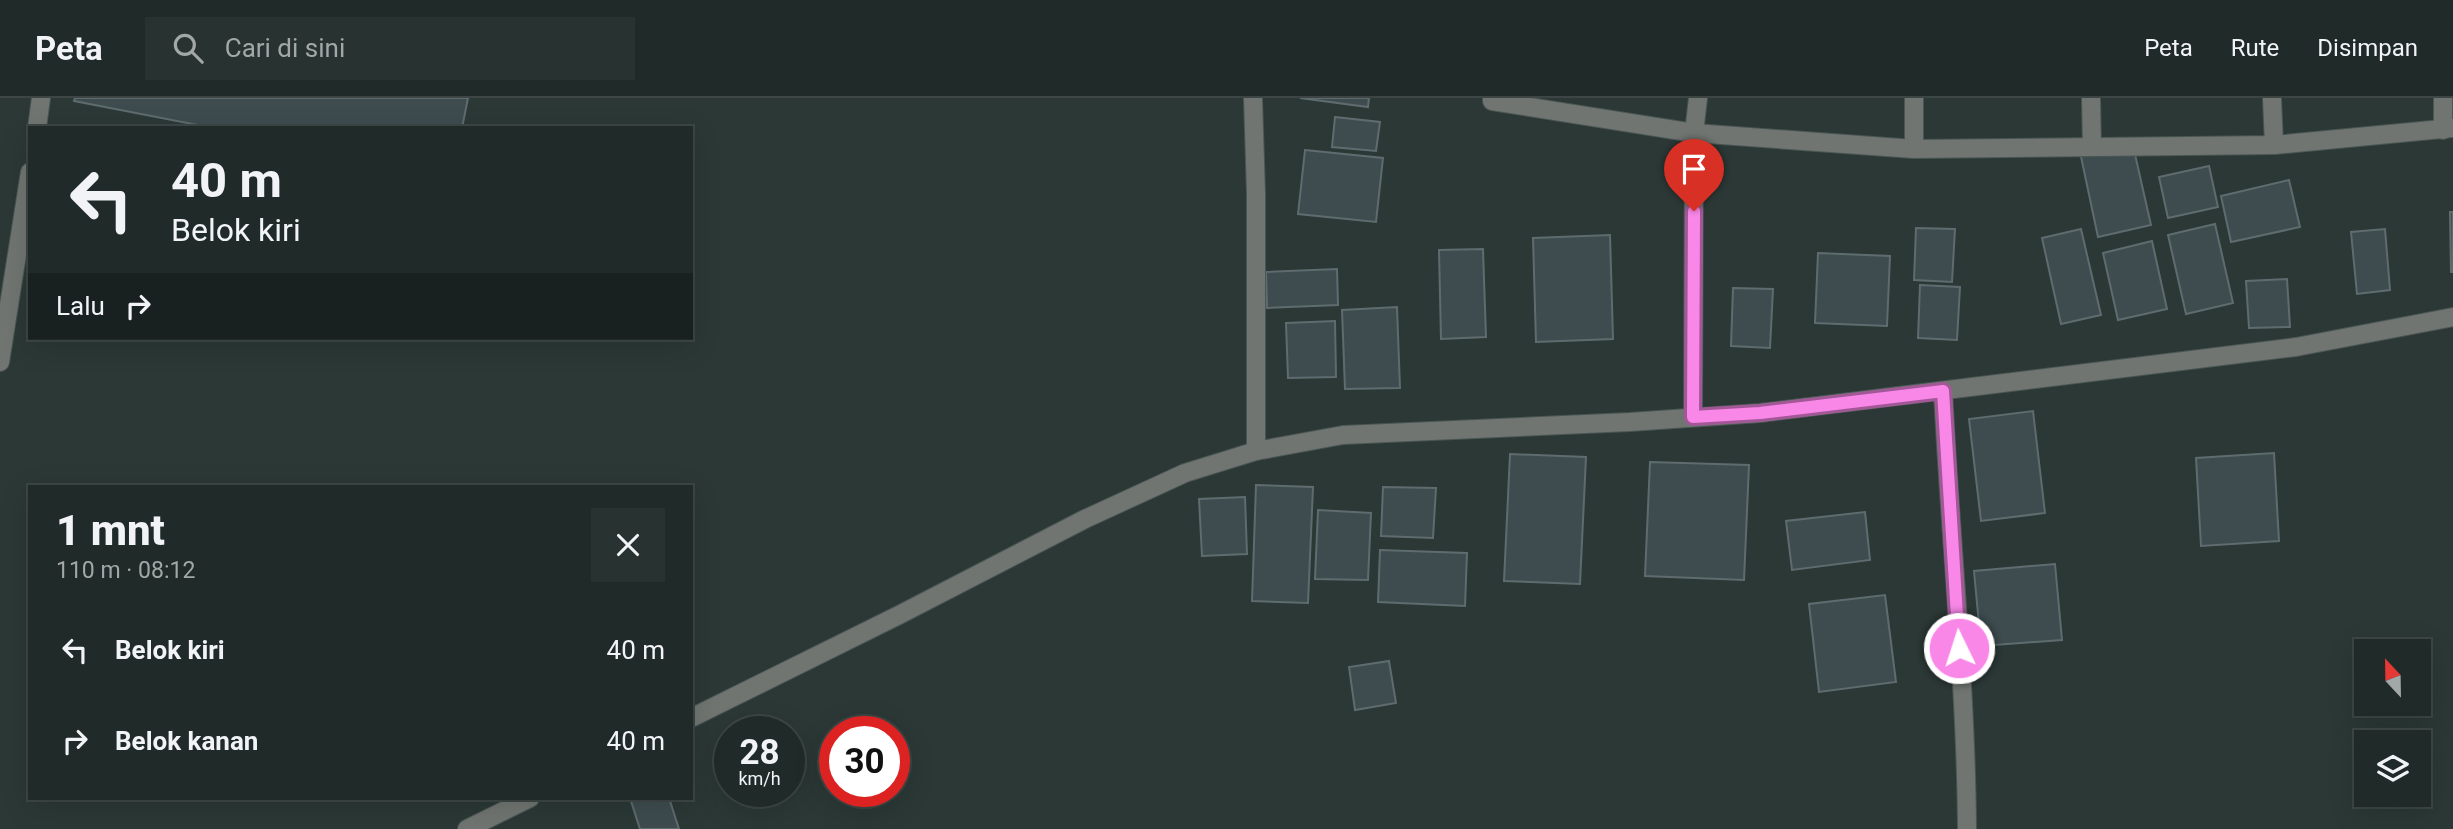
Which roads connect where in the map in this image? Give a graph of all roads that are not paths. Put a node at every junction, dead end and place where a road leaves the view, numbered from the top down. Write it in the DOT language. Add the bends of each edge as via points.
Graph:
graph roads {
  1 [pos="41,98"];
  2 [pos="1252,98"];
  3 [pos="1492,98"];
  4 [pos="1698,98"];
  5 [pos="1914,98"];
  6 [pos="2091,98"];
  7 [pos="2272,98"];
  8 [pos="2443,98"];
  9 [pos="37,126"];
  10 [pos="2448,129"];
  11 [pos="1694,133"];
  12 [pos="2274,145"];
  13 [pos="2092,147"];
  14 [pos="1914,149"];
  15 [pos="28,185"];
  16 [pos="2453,317"];
  17 [pos="0,362"];
  18 [pos="1943,391"];
  19 [pos="1693,417"];
  20 [pos="1256,451"];
  21 [pos="693,717"];
  22 [pos="526,800"];
  23 [pos="467,829"];
  24 [pos="1967,829"];
  1 -- 9 [label="street"];
  2 -- 20 [label="street"];
  3 -- 11 [label="street"];
  4 -- 11 [label="street"];
  5 -- 14 [label="street"];
  6 -- 13 [label="street"];
  7 -- 12 [label="street"];
  8 -- 10 [label="street"];
  10 -- 12 [label="street"];
  11 -- 14 [label="street"];
  11 -- 19 [label="street"];
  12 -- 13 [label="street"];
  13 -- 14 [label="street"];
  15 -- 17 [label="street"];
  16 -- 18 [label="street" via="2297,347"];
  18 -- 19 [label="street"];
  18 -- 24 [label="street"];
  19 -- 20 [label="street" via="1343,435"];
  20 -- 21 [label="street" via="1185,473 1085,519"];
  22 -- 23 [label="street"];
}
